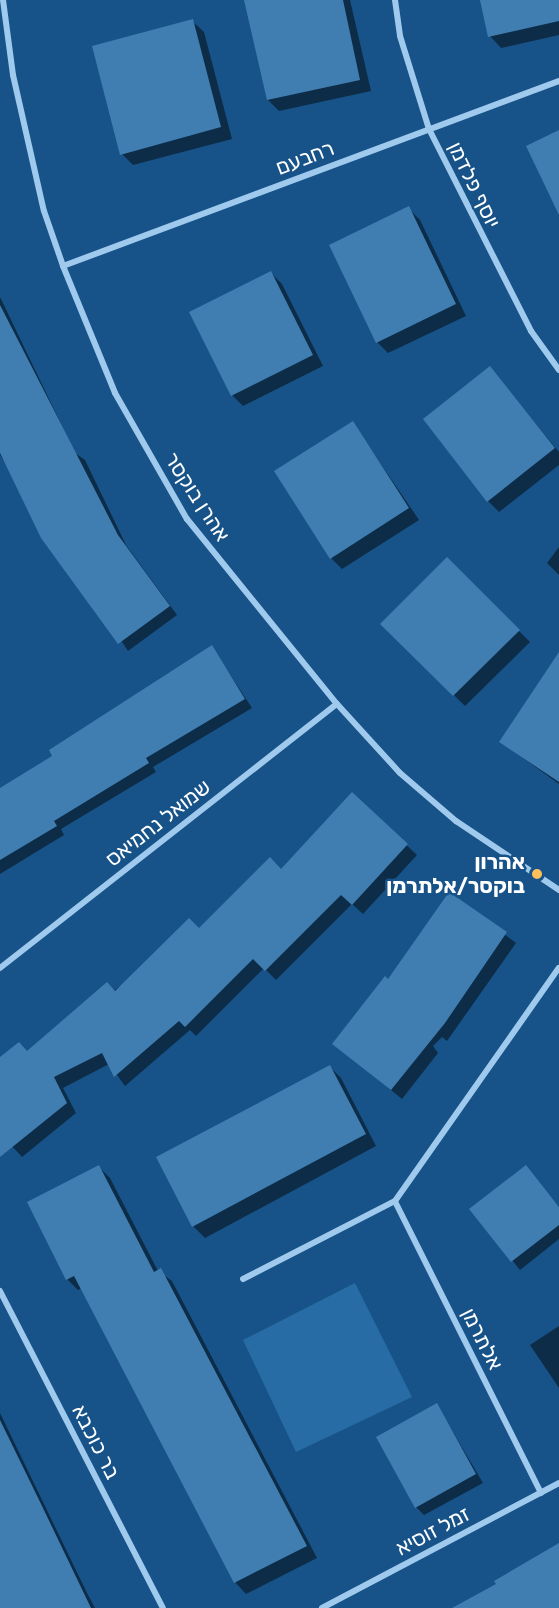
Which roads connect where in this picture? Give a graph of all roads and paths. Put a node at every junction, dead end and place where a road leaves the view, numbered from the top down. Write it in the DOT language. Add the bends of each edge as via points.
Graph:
graph roads {
  1 [pos="3,0"];
  2 [pos="395,0"];
  3 [pos="559,81"];
  4 [pos="429,129"];
  5 [pos="63,266"];
  6 [pos="559,370"];
  7 [pos="337,704"];
  8 [pos="559,890"];
  9 [pos="0,968"];
  10 [pos="559,968"];
  11 [pos="395,1201"];
  12 [pos="243,1279"];
  13 [pos="0,1291"];
  14 [pos="559,1483"];
  15 [pos="540,1492"];
  16 [pos="163,1608"];
  17 [pos="322,1608"];
  1 -- 5 [label="street, אהרן בוקסר" via="15,87 44,211"];
  2 -- 4 [label="street, יוסף פלדמן" via="400,36"];
  3 -- 4 [label="street, רחבעם"];
  4 -- 5 [label="street, רחבעם"];
  4 -- 6 [label="street, יוסף פלדמן" via="531,331"];
  5 -- 7 [label="street, אהרן בוקסר" via="116,393 187,519"];
  7 -- 8 [label="street, אהרן בוקסר" via="400,773 456,821"];
  7 -- 9 [label="street, שמואל נחמיאס"];
  10 -- 11 [label="street"];
  11 -- 12 [label="street"];
  11 -- 15 [label="street, אלתרמן"];
  13 -- 16 [label="street, בר כוכבא"];
  14 -- 15 [label="street, זמל זוסיא"];
  15 -- 17 [label="street, זמל זוסיא"];
}
